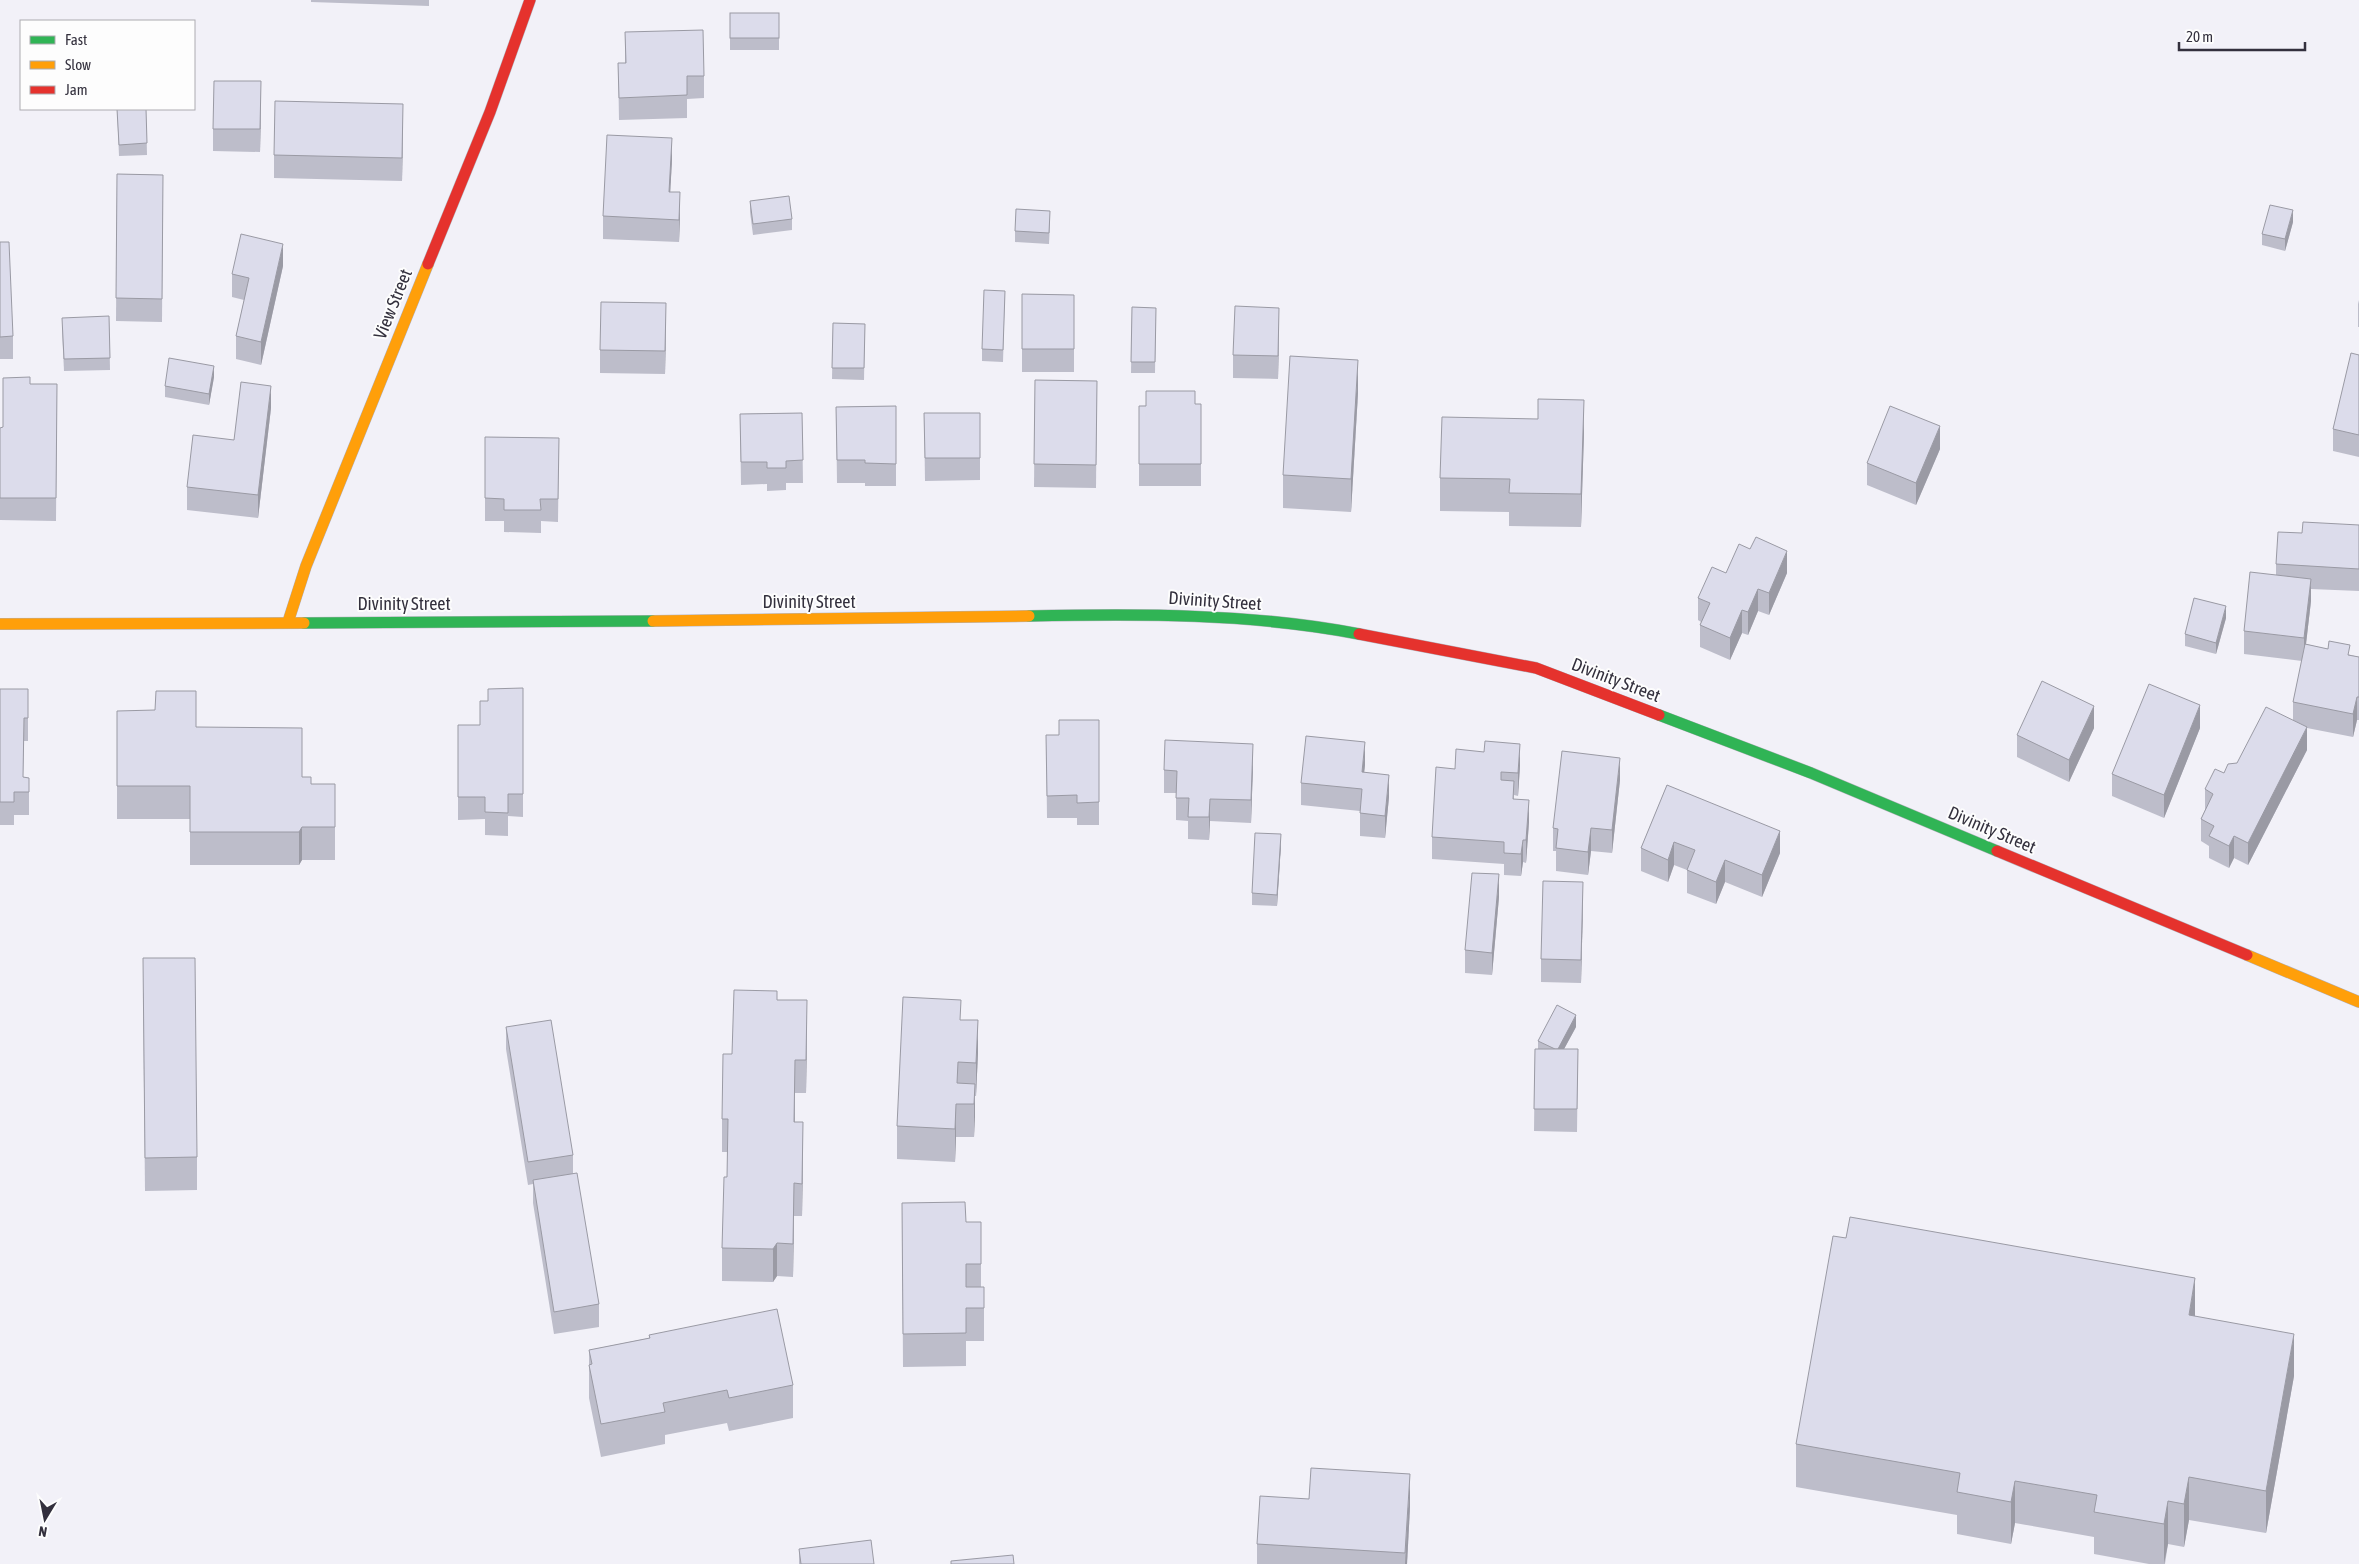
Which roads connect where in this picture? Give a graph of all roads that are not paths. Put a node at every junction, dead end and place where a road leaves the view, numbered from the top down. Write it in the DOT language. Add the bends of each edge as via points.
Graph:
graph roads {
  1 [pos="530,0"];
  2 [pos="288,622"];
  3 [pos="0,624"];
  4 [pos="2359,1002"];
  1 -- 2 [label="street, View Street" via="490,112 306,566"];
  2 -- 3 [label="street, Divinity Street"];
  2 -- 4 [label="street, Divinity Street" via="816,620 1150,614 1318,626 1536,668 1811,773"];
}
